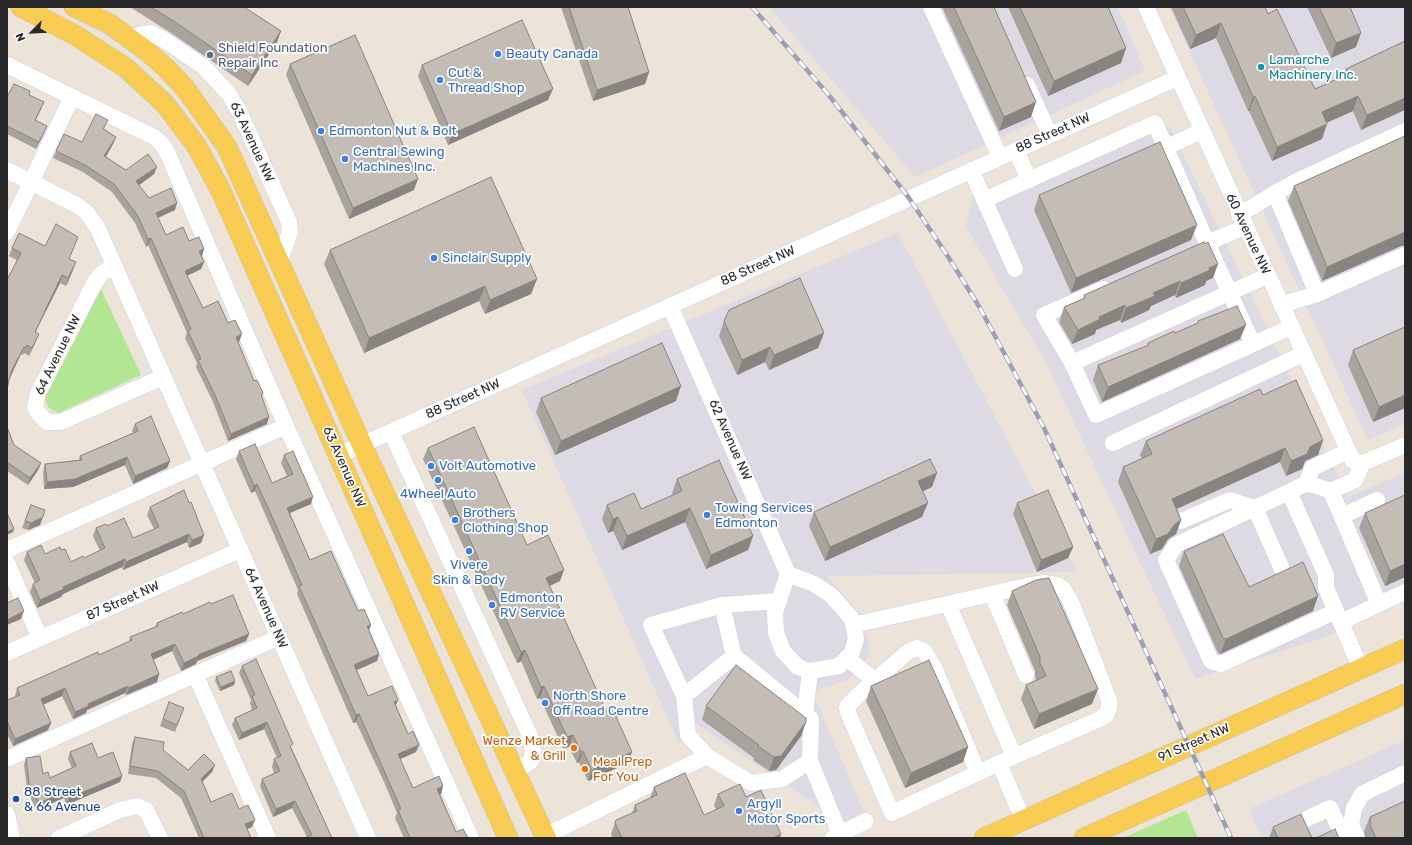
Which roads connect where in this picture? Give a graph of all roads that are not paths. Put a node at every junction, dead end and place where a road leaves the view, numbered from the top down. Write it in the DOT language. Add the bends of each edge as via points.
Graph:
graph roads {
  1 [pos="21,7"];
  2 [pos="74,7"];
  3 [pos="92,7"];
  4 [pos="931,7"];
  5 [pos="1146,7"];
  6 [pos="107,23"];
  7 [pos="128,37"];
  8 [pos="7,65"];
  9 [pos="1021,73"];
  10 [pos="1177,78"];
  11 [pos="72,97"];
  12 [pos="1201,131"];
  13 [pos="1405,131"];
  14 [pos="1050,135"];
  15 [pos="1165,148"];
  16 [pos="1016,150"];
  17 [pos="1000,157"];
  18 [pos="7,170"];
  19 [pos="971,170"];
  20 [pos="1029,180"];
  21 [pos="31,182"];
  22 [pos="1275,194"];
  23 [pos="984,200"];
  24 [pos="1242,221"];
  25 [pos="7,232"];
  26 [pos="1200,246"];
  27 [pos="1405,255"];
  28 [pos="280,260"];
  29 [pos="114,266"];
  30 [pos="1015,269"];
  31 [pos="1268,276"];
  32 [pos="1115,284"];
  33 [pos="1230,293"];
  34 [pos="1317,294"];
  35 [pos="1281,305"];
  36 [pos="670,306"];
  37 [pos="1291,327"];
  38 [pos="1253,344"];
  39 [pos="1303,354"];
  40 [pos="1072,363"];
  41 [pos="164,377"];
  42 [pos="286,426"];
  43 [pos="391,432"];
  44 [pos="1112,443"];
  45 [pos="362,445"];
  46 [pos="1405,445"];
  47 [pos="339,455"];
  48 [pos="1355,458"];
  49 [pos="201,464"];
  50 [pos="1307,483"];
  51 [pos="1331,491"];
  52 [pos="1289,492"];
  53 [pos="1377,500"];
  54 [pos="1255,508"];
  55 [pos="1342,516"];
  56 [pos="1181,521"];
  57 [pos="7,550"];
  58 [pos="240,550"];
  59 [pos="7,562"];
  60 [pos="1281,567"];
  61 [pos="788,574"];
  62 [pos="1405,592"];
  63 [pos="992,594"];
  64 [pos="779,601"];
  65 [pos="948,604"];
  66 [pos="1379,604"];
  67 [pos="722,605"];
  68 [pos="1338,616"];
  69 [pos="853,625"];
  70 [pos="279,637"];
  71 [pos="40,638"];
  72 [pos="1405,649"];
  73 [pos="7,653"];
  74 [pos="734,656"];
  75 [pos="847,658"];
  76 [pos="1361,669"];
  77 [pos="810,671"];
  78 [pos="195,674"];
  79 [pos="1026,675"];
  80 [pos="875,681"];
  81 [pos="1405,694"];
  82 [pos="684,696"];
  83 [pos="805,714"];
  84 [pos="707,756"];
  85 [pos="1014,756"];
  86 [pos="7,758"];
  87 [pos="810,761"];
  88 [pos="999,763"];
  89 [pos="514,770"];
  90 [pos="978,773"];
  91 [pos="1405,773"];
  92 [pos="7,814"];
  93 [pos="1023,820"];
  94 [pos="1302,821"];
  95 [pos="866,822"];
  96 [pos="545,837"];
  97 [pos="838,837"];
  98 [pos="12,838"];
  99 [pos="59,838"];
  100 [pos="160,838"];
  101 [pos="268,838"];
  102 [pos="368,838"];
  103 [pos="471,838"];
  104 [pos="508,838"];
  105 [pos="984,838"];
  106 [pos="1084,838"];
  107 [pos="1344,838"];
  108 [pos="1357,838"];
  1 -- 47 [label="main road, 63 Avenue NW" via="109,56 145,84 182,124 208,165"];
  2 -- 6 [label="main road"];
  3 -- 6 [label="main road"];
  4 -- 17 [label="street"];
  5 -- 10 [label="street, 60 Avenue NW"];
  6 -- 7 [label="main road, 63 Avenue NW"];
  7 -- 28 [label="main road, 63 Avenue NW" via="167,69 185,88 228,147"];
  7 -- 28 [label="street, 63 Avenue NW" via="150,33 166,41 204,67 222,84 240,114 289,222 290,232"];
  8 -- 11 [label="street"];
  9 -- 14 [label="street"];
  10 -- 12 [label="street, 60 Avenue NW"];
  10 -- 14 [label="street, 88 Street NW"];
  11 -- 21 [label="street"];
  11 -- 42 [label="street" via="154,137 161,143"];
  12 -- 15 [label="street"];
  12 -- 24 [label="street, 60 Avenue NW"];
  13 -- 22 [label="street" via="1297,181"];
  14 -- 16 [label="street, 88 Street NW"];
  15 -- 20 [label="street" via="1155,123"];
  15 -- 26 [label="street"];
  16 -- 17 [label="street, 88 Street NW"];
  16 -- 20 [label="street"];
  17 -- 19 [label="street, 88 Street NW"];
  18 -- 21 [label="street, 64 Avenue NW"];
  19 -- 23 [label="street"];
  19 -- 36 [label="street, 88 Street NW"];
  20 -- 23 [label="street"];
  21 -- 25 [label="street"];
  21 -- 29 [label="street, 64 Avenue NW" via="83,209 98,228"];
  22 -- 24 [label="street"];
  22 -- 34 [label="street"];
  23 -- 30 [label="street"];
  24 -- 26 [label="street"];
  24 -- 31 [label="street, 60 Avenue NW"];
  26 -- 33 [label="street"];
  27 -- 34 [label="street"];
  28 -- 45 [label="main road, 63 Avenue NW"];
  29 -- 41 [label="street, 64 Avenue NW"];
  29 -- 41 [label="street, 64 Avenue NW" via="102,273 95,282 38,393 35,407 47,422 60,422"];
  31 -- 33 [label="street"];
  31 -- 35 [label="street, 60 Avenue NW"];
  32 -- 40 [label="street" via="1044,315"];
  33 -- 38 [label="street"];
  33 -- 40 [label="street"];
  34 -- 35 [label="street"];
  35 -- 37 [label="street, 60 Avenue NW"];
  36 -- 43 [label="street, 88 Street NW"];
  36 -- 61 [label="street, 62 Avenue NW"];
  37 -- 38 [label="street"];
  37 -- 39 [label="street, 60 Avenue NW"];
  38 -- 40 [label="street" via="1096,414"];
  39 -- 44 [label="street"];
  39 -- 48 [label="street, 60 Avenue NW"];
  41 -- 49 [label="street, 64 Avenue NW"];
  42 -- 49 [label="street"];
  42 -- 103 [label="street"];
  43 -- 45 [label="street, 88 Street NW"];
  43 -- 89 [label="street" via="530,736 534,751 531,761"];
  45 -- 47 [label="street, 88 Street NW"];
  45 -- 89 [label="main road, 63 Avenue NW"];
  46 -- 48 [label="street"];
  47 -- 104 [label="main road, 63 Avenue NW"];
  48 -- 50 [label="street" via="1312,468"];
  48 -- 51 [label="street" via="1355,480"];
  49 -- 57 [label="street"];
  49 -- 58 [label="street, 64 Avenue NW"];
  50 -- 51 [label="street"];
  50 -- 52 [label="street"];
  51 -- 55 [label="street"];
  52 -- 54 [label="street"];
  52 -- 68 [label="street" via="1326,575 1326,588"];
  53 -- 55 [label="street"];
  54 -- 56 [label="street" via="1230,500"];
  54 -- 60 [label="street"];
  54 -- 68 [label="street" via="1221,532 1176,545 1166,560 1211,661 1221,664"];
  55 -- 66 [label="street"];
  58 -- 70 [label="street, 64 Avenue NW"];
  58 -- 71 [label="street, 87 Street NW"];
  59 -- 71 [label="street"];
  61 -- 64 [label="street"];
  61 -- 69 [label="street" via="814,584 830,595 852,619"];
  62 -- 66 [label="street"];
  63 -- 65 [label="street"];
  63 -- 79 [label="street"];
  63 -- 85 [label="street" via="1045,584 1057,585 1063,589 1070,600 1109,700 1106,715 1100,719"];
  64 -- 67 [label="street"];
  64 -- 77 [label="street" via="775,612 776,633 783,651 798,667"];
  65 -- 69 [label="street"];
  65 -- 85 [label="street"];
  66 -- 68 [label="street"];
  67 -- 74 [label="street"];
  67 -- 82 [label="street" via="651,625"];
  68 -- 76 [label="street"];
  69 -- 75 [label="street" via="856,638 852,653"];
  70 -- 78 [label="street"];
  70 -- 102 [label="street, 64 Avenue NW"];
  71 -- 73 [label="street, 87 Street NW"];
  72 -- 76 [label="main road, 91 Street NW"];
  74 -- 82 [label="street"];
  74 -- 83 [label="street"];
  75 -- 77 [label="street" via="838,666"];
  75 -- 80 [label="street"];
  76 -- 93 [label="main road, 91 Street NW"];
  77 -- 83 [label="street"];
  78 -- 86 [label="street"];
  78 -- 101 [label="street"];
  80 -- 90 [label="street" via="909,651 917,648 924,651 934,667"];
  80 -- 90 [label="street" via="847,707 892,813"];
  81 -- 106 [label="main road"];
  82 -- 84 [label="street" via="688,735"];
  83 -- 87 [label="street" via="811,719"];
  84 -- 87 [label="street" via="751,783 782,779"];
  84 -- 96 [label="street"];
  85 -- 88 [label="street"];
  87 -- 97 [label="street"];
  88 -- 90 [label="street"];
  88 -- 93 [label="street"];
  89 -- 96 [label="main road, 63 Avenue NW"];
  91 -- 108 [label="street" via="1362,794 1354,808 1351,825"];
  92 -- 98 [label="street"];
  93 -- 105 [label="main road, 91 Street NW"];
  94 -- 107 [label="street" via="1330,808"];
  95 -- 97 [label="street"];
  99 -- 100 [label="street" via="120,810 137,806 146,810"];
}
